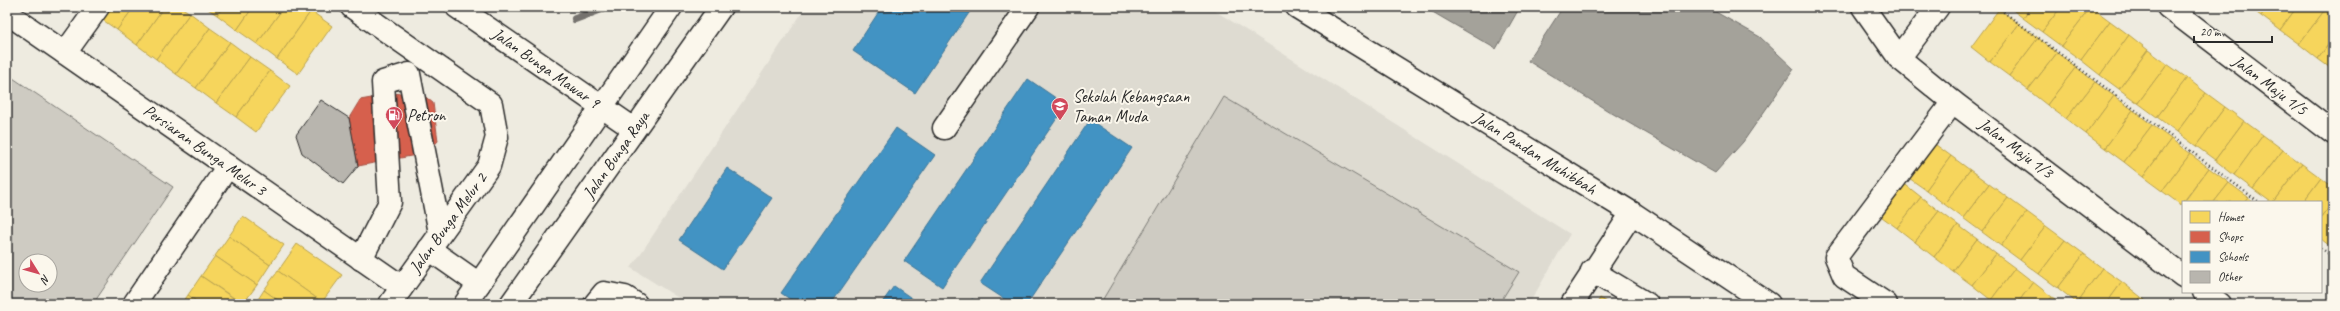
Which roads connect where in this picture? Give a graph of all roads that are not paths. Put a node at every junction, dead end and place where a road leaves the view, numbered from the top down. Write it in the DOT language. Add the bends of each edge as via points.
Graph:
graph roads {
  1 [pos="98,7"];
  2 [pos="352,7"];
  3 [pos="458,7"];
  4 [pos="671,7"];
  5 [pos="721,7"];
  6 [pos="1028,7"];
  7 [pos="1297,7"];
  8 [pos="1863,7"];
  9 [pos="1938,7"];
  10 [pos="2168,7"];
  11 [pos="7,13"];
  12 [pos="65,53"];
  13 [pos="420,54"];
  14 [pos="1899,58"];
  15 [pos="409,74"];
  16 [pos="1953,102"];
  17 [pos="602,107"];
  18 [pos="944,128"];
  19 [pos="634,129"];
  20 [pos="2333,133"];
  21 [pos="228,166"];
  22 [pos="1632,213"];
  23 [pos="435,241"];
  24 [pos="361,259"];
  25 [pos="1592,271"];
  26 [pos="2182,275"];
  27 [pos="478,284"];
  28 [pos="2205,293"];
  29 [pos="396,296"];
  30 [pos="599,298"];
  31 [pos="134,304"];
  32 [pos="465,304"];
  33 [pos="511,304"];
  34 [pos="636,304"];
  35 [pos="1572,304"];
  36 [pos="1647,304"];
  37 [pos="1769,304"];
  38 [pos="1886,304"];
  39 [pos="2220,304"];
  1 -- 12 [label="street"];
  2 -- 13 [label="street"];
  3 -- 17 [label="street, Jalan Bunga Mawar 9"];
  4 -- 17 [label="street"];
  5 -- 19 [label="street, Jalan Bunga Raya"];
  6 -- 18 [label="street"];
  7 -- 22 [label="street, Jalan Pandan Muhibbah"];
  8 -- 14 [label="street, Jalan Maju 1/3"];
  9 -- 14 [label="street"];
  10 -- 20 [label="street, Jalan Maju 1/5"];
  11 -- 12 [label="street, Persiaran Bunga Melur 3"];
  12 -- 21 [label="street, Persiaran Bunga Melur 3"];
  13 -- 15 [label="street"];
  13 -- 23 [label="street, Jalan Bunga Melur 2" via="491,104 497,137 488,166"];
  14 -- 16 [label="street, Jalan Maju 1/3"];
  15 -- 23 [label="street"];
  15 -- 24 [label="street" via="383,82 390,202"];
  16 -- 26 [label="street, Jalan Maju 1/3"];
  16 -- 38 [label="street" via="1836,256 1844,276"];
  17 -- 19 [label="street, Jalan Bunga Mawar 9"];
  17 -- 27 [label="street"];
  19 -- 33 [label="street, Jalan Bunga Raya"];
  21 -- 24 [label="street, Persiaran Bunga Melur 3"];
  21 -- 31 [label="street"];
  22 -- 25 [label="street"];
  22 -- 37 [label="street, Jalan Pandan Muhibbah"];
  23 -- 27 [label="street"];
  23 -- 29 [label="street, Jalan Bunga Melur 2"];
  24 -- 29 [label="street, Persiaran Bunga Melur 3"];
  25 -- 35 [label="street"];
  25 -- 36 [label="street"];
  27 -- 32 [label="street"];
  28 -- 39 [label="street"];
  30 -- 34 [label="street" via="625,297"];
}
